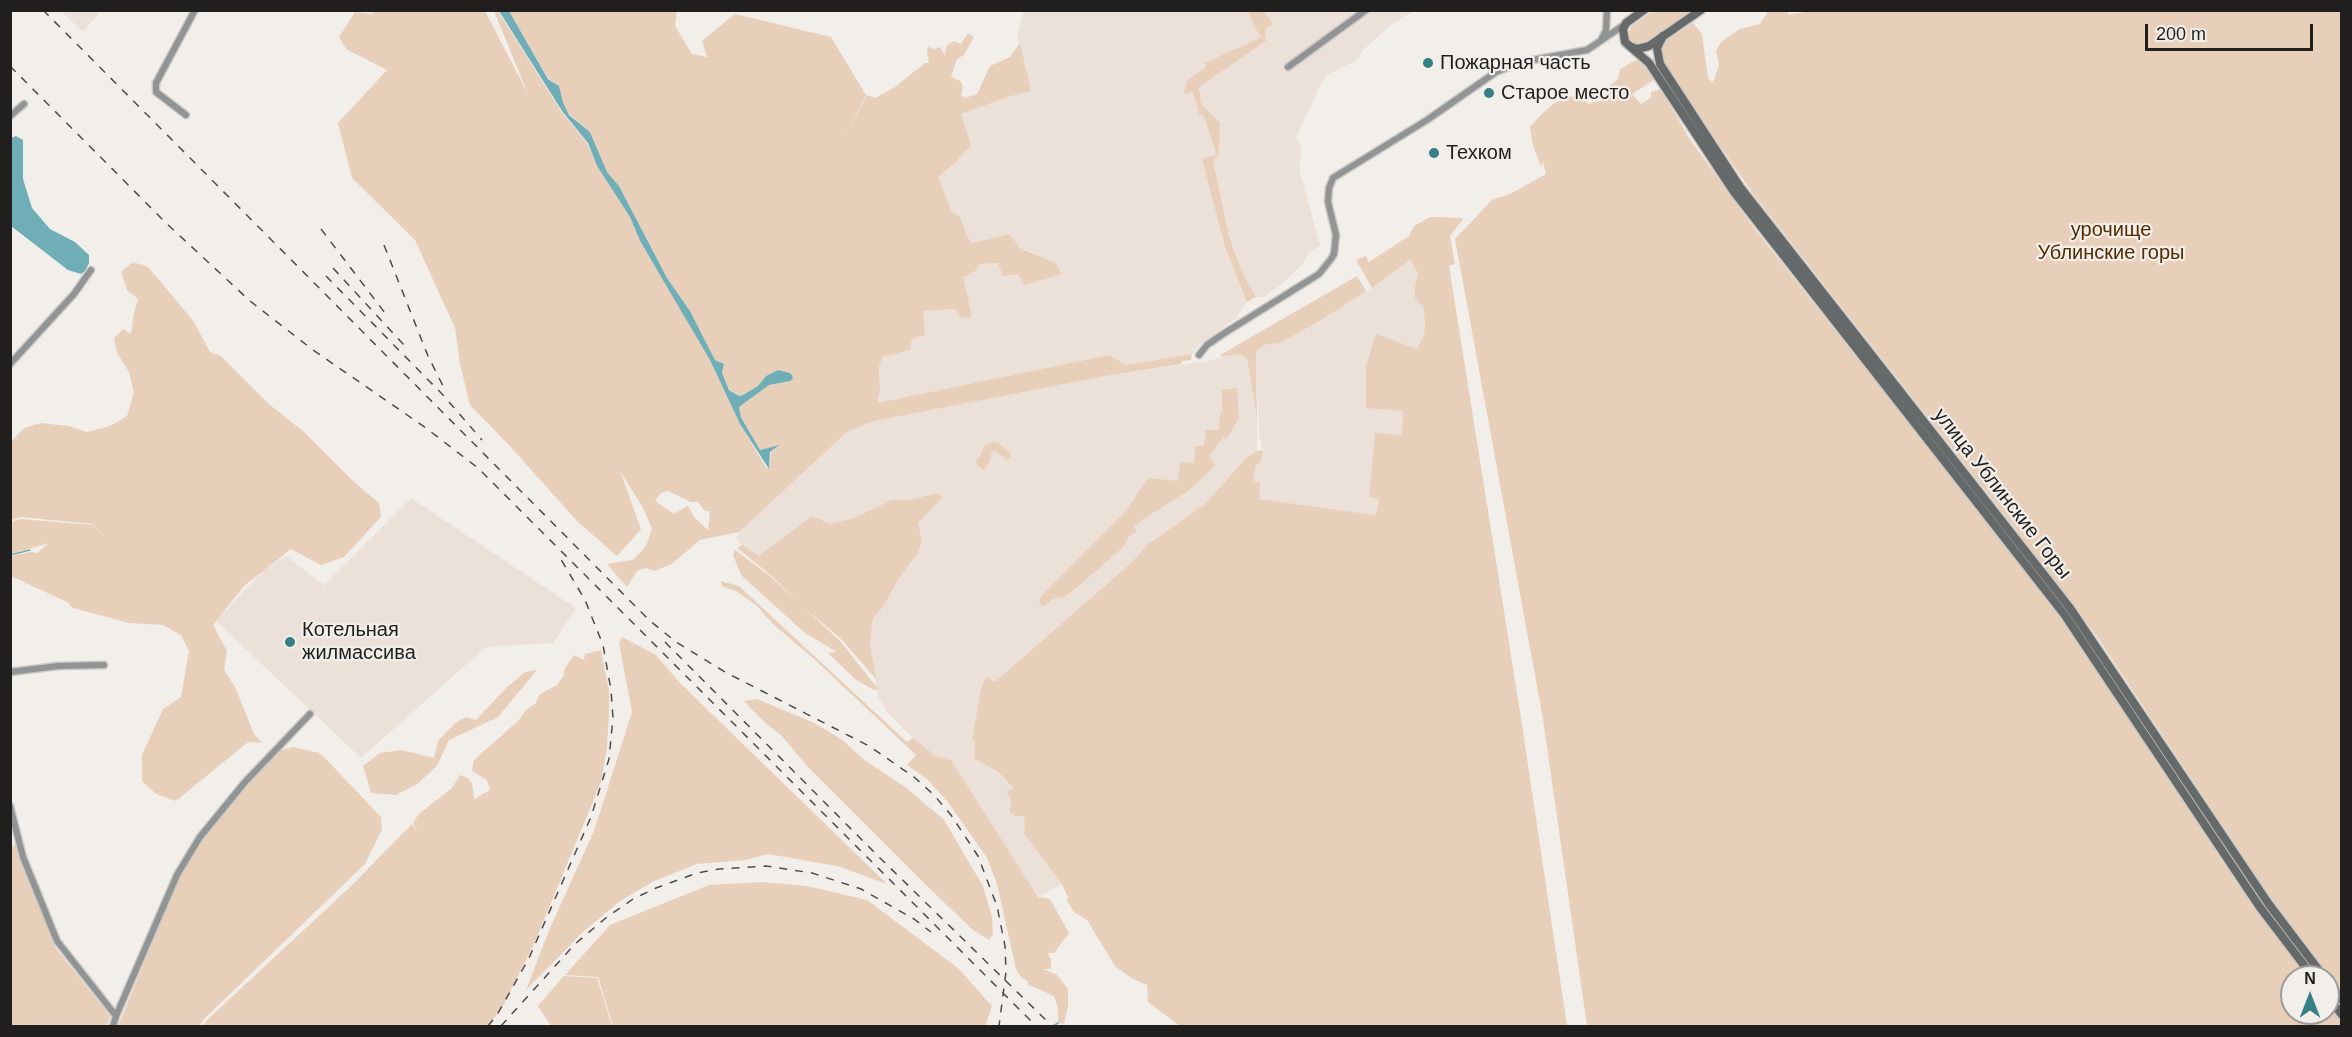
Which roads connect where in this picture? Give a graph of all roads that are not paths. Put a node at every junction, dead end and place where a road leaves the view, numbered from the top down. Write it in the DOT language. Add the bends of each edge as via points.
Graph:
graph roads {
  1 [pos="195,10"];
  2 [pos="1366,10"];
  3 [pos="1607,10"];
  4 [pos="1644,10"];
  5 [pos="1701,10"];
  6 [pos="1608,21"];
  7 [pos="1626,23"];
  8 [pos="1615,31"];
  9 [pos="1663,36"];
  10 [pos="1599,43"];
  11 [pos="1628,44"];
  12 [pos="1288,68"];
  13 [pos="24,104"];
  14 [pos="186,115"];
  15 [pos="10,116"];
  16 [pos="91,270"];
  17 [pos="1199,355"];
  18 [pos="10,364"];
  19 [pos="104,665"];
  20 [pos="10,672"];
  21 [pos="310,714"];
  22 [pos="10,806"];
  23 [pos="2304,965"];
  24 [pos="2315,965"];
  25 [pos="116,1016"];
  26 [pos="113,1026"];
  1 -- 14 [label="street" via="156,83 156,92"];
  2 -- 12 [label="street"];
  3 -- 6 [label="street"];
  4 -- 7 [label="main road"];
  5 -- 9 [label="main road"];
  6 -- 7 [label="street" via="1616,25"];
  6 -- 8 [label="street"];
  6 -- 10 [label="street"];
  7 -- 8 [label="street"];
  7 -- 11 [label="main road" via="1623,29"];
  8 -- 10 [label="street"];
  8 -- 11 [label="street"];
  9 -- 11 [label="main road" via="1643,48"];
  9 -- 24 [label="main road, улица Ублинские Горы" via="1657,48 1660,64 1740,187 2070,608 2268,903"];
  10 -- 17 [label="street" via="1587,50 1506,67 1333,178 1328,202 1336,236 1331,259 1319,274 1223,334"];
  11 -- 23 [label="main road, улица Ублинские Горы" via="1649,63 1780,254 2064,614 2259,906"];
  13 -- 15 [label="street"];
  16 -- 18 [label="street" via="75,294"];
  19 -- 20 [label="street"];
  21 -- 25 [label="street" via="245,782 200,837 177,875"];
  22 -- 25 [label="street" via="23,857 57,940"];
  25 -- 26 [label="street"];
}
